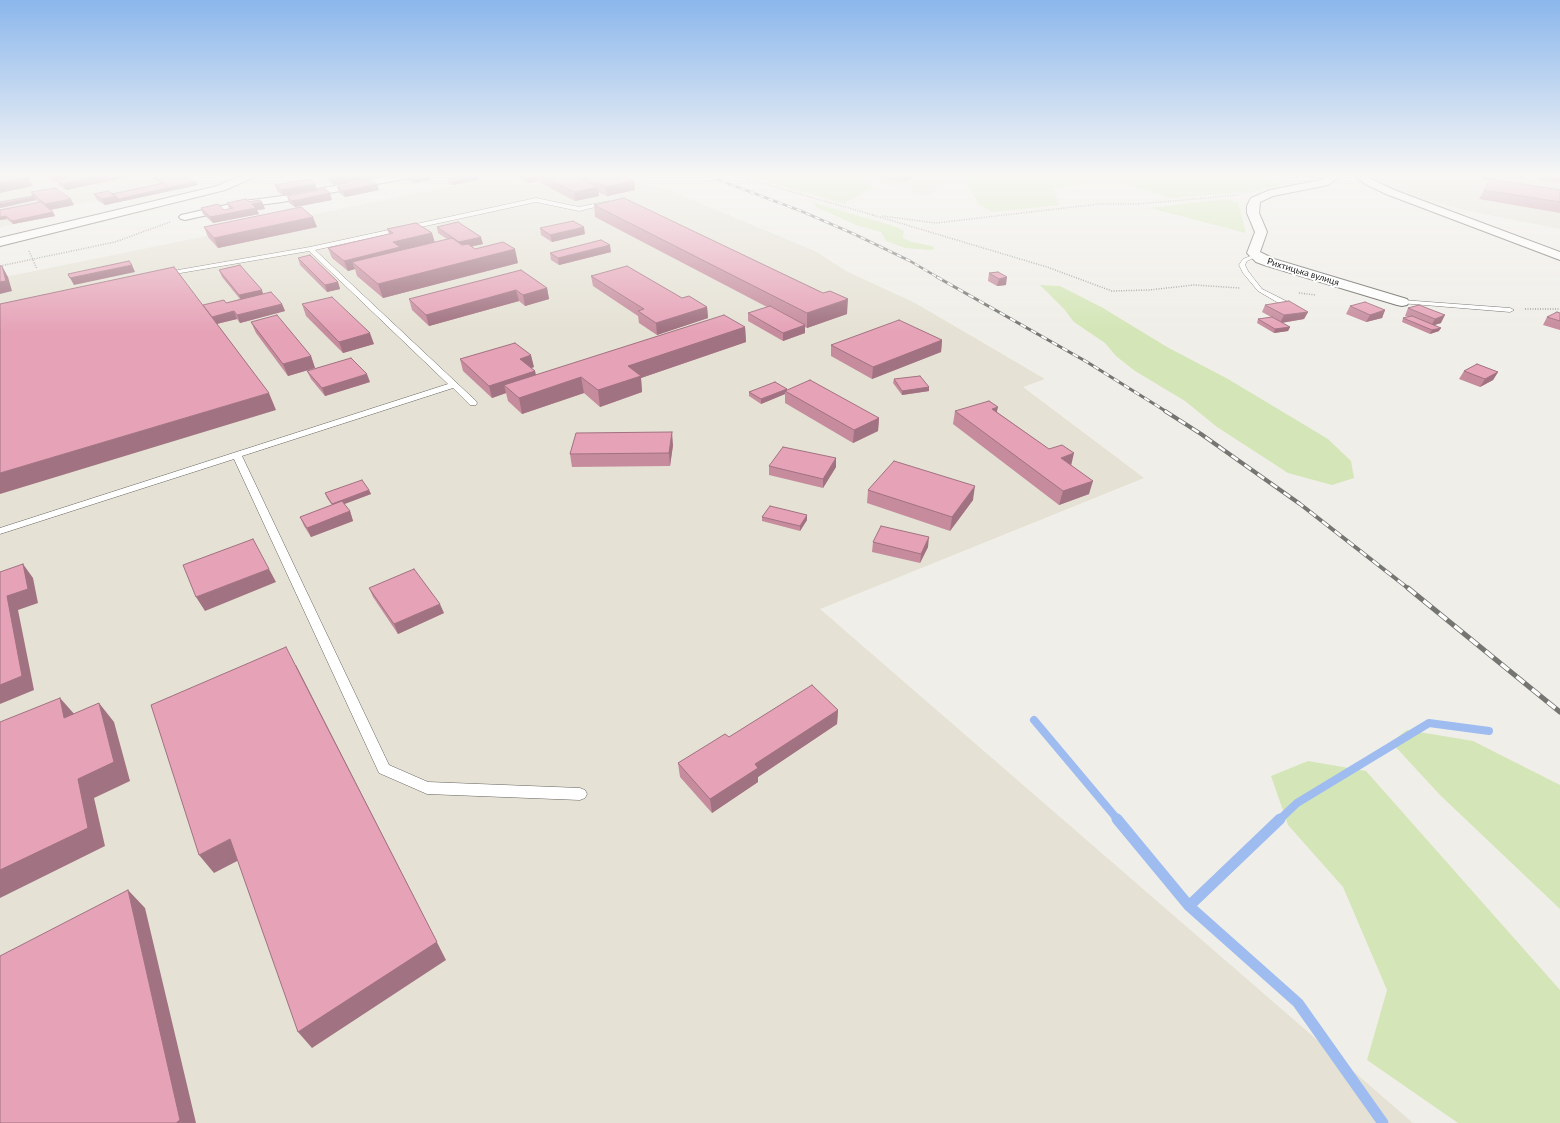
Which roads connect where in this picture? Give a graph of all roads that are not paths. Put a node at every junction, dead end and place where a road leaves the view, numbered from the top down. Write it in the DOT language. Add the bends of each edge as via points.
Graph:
graph roads {
  1 [pos="66,226"];
  2 [pos="414,226"];
  3 [pos="1259,226"];
  4 [pos="1481,226"];
  5 [pos="0,242"];
  6 [pos="310,249"];
  7 [pos="1255,256"];
  8 [pos="1560,256"];
  9 [pos="155,276"];
  10 [pos="1402,302"];
  11 [pos="1510,310"];
  12 [pos="1302,313"];
  13 [pos="454,386"];
  14 [pos="472,403"];
  15 [pos="237,456"];
  16 [pos="0,531"];
  17 [pos="580,794"];
  1 -- 5 [label="street"];
  2 -- 6 [label="lane"];
  3 -- 7 [label="street, Рихтицька вулиця" via="1262,232 1253,253"];
  4 -- 8 [label="street"];
  6 -- 9 [label="lane"];
  6 -- 13 [label="lane"];
  7 -- 10 [label="street, Рихтицька вулиця"];
  7 -- 12 [label="lane" via="1245,260 1242,265 1245,272 1260,290"];
  10 -- 11 [label="lane"];
  13 -- 14 [label="lane"];
  13 -- 15 [label="lane"];
  15 -- 16 [label="lane"];
  15 -- 17 [label="lane" via="384,769 427,788"];
}
